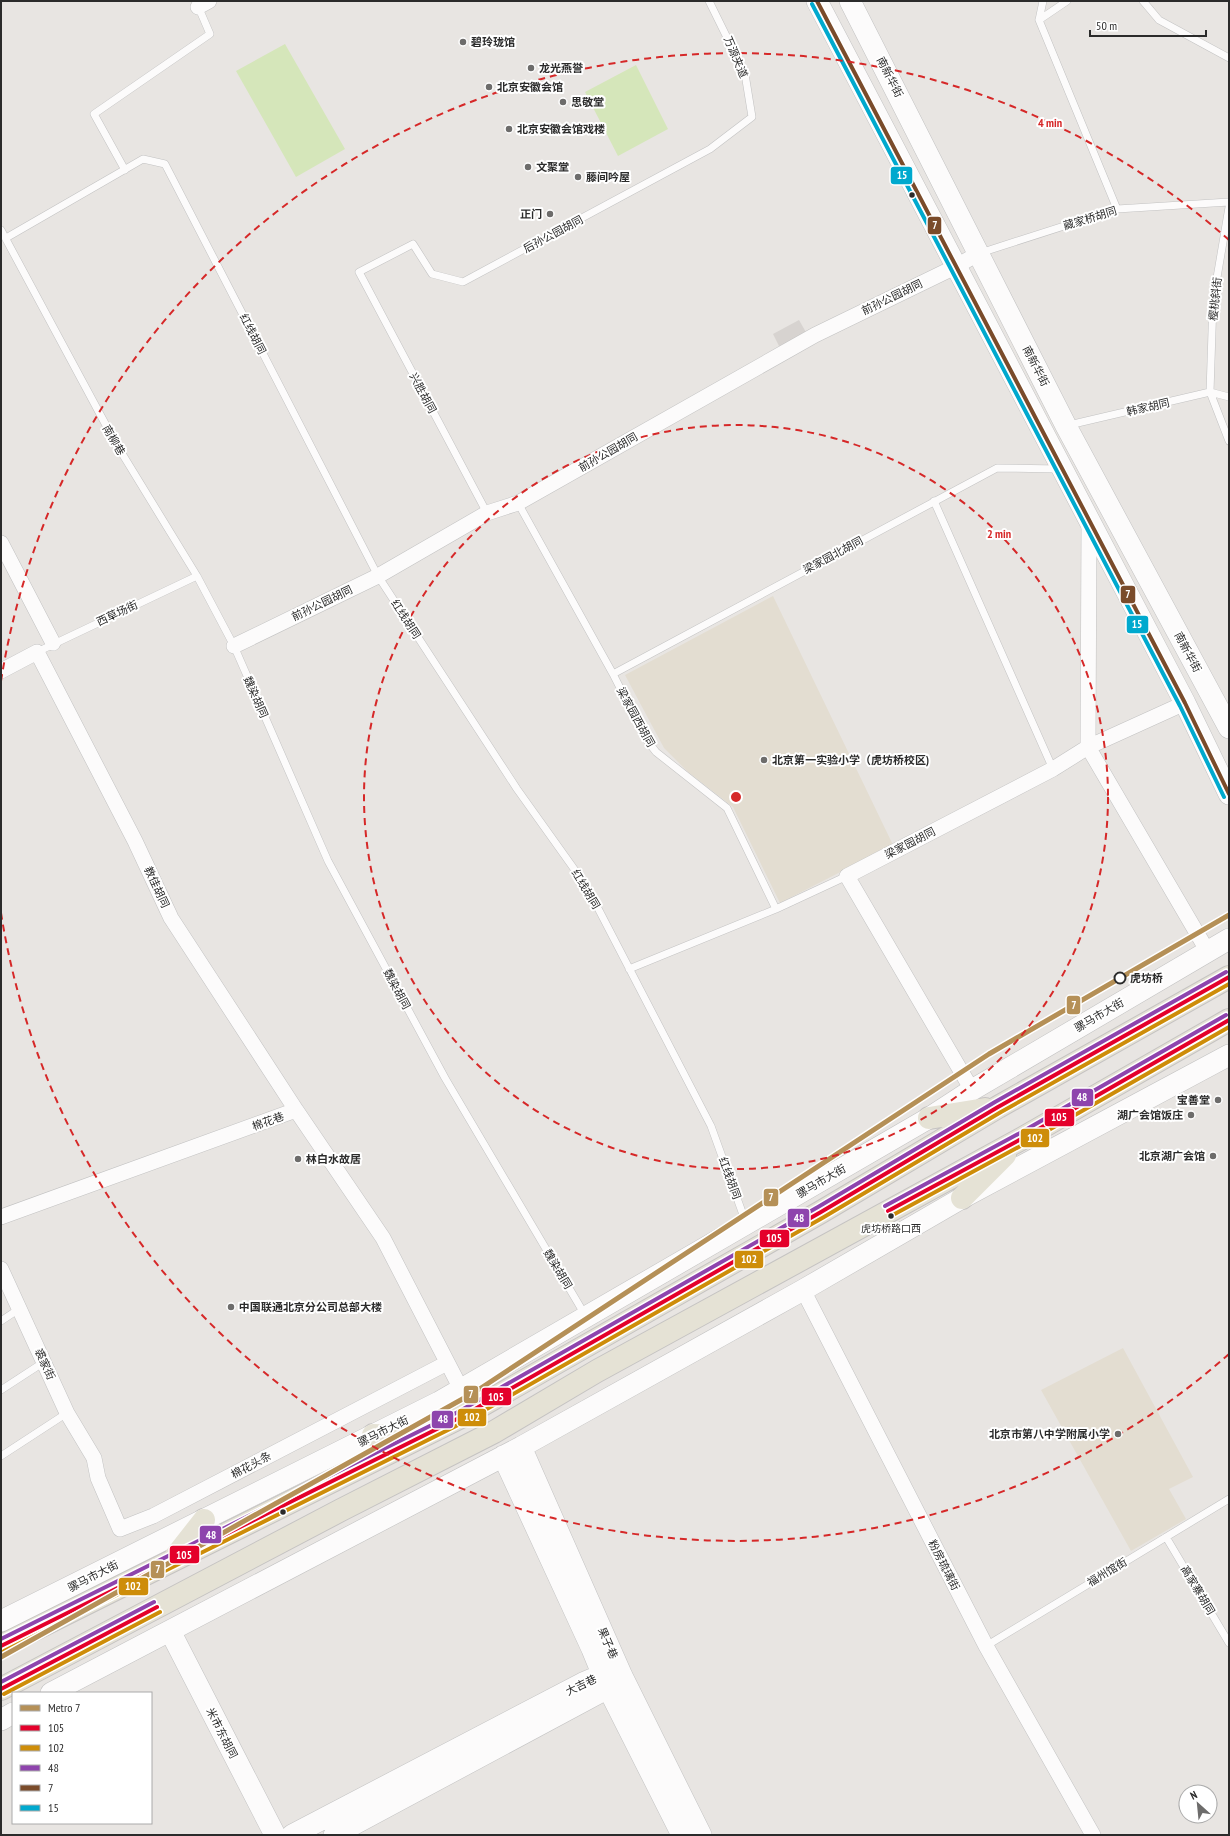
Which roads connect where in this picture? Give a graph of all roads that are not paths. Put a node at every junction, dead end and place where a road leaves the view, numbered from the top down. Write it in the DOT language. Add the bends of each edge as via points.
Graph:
graph roads {
  1 [pos="817,1"];
  2 [pos="850,1"];
  3 [pos="1043,1"];
  4 [pos="1068,1"];
  5 [pos="1144,1"];
  6 [pos="712,2"];
  7 [pos="200,3"];
  8 [pos="1039,20"];
  9 [pos="1229,58"];
  10 [pos="752,118"];
  11 [pos="125,170"];
  12 [pos="1229,202"];
  13 [pos="1229,207"];
  14 [pos="1117,209"];
  15 [pos="1,230"];
  16 [pos="6,238"];
  17 [pos="979,253"];
  18 [pos="957,266"];
  19 [pos="359,272"];
  20 [pos="1210,392"];
  21 [pos="1229,397"];
  22 [pos="1066,426"];
  23 [pos="1229,441"];
  24 [pos="1062,469"];
  25 [pos="934,501"];
  26 [pos="518,503"];
  27 [pos="487,513"];
  28 [pos="1089,522"];
  29 [pos="1,543"];
  30 [pos="197,576"];
  31 [pos="378,576"];
  32 [pos="53,644"];
  33 [pos="234,646"];
  34 [pos="37,652"];
  35 [pos="1,671"];
  36 [pos="613,674"];
  37 [pos="1185,703"];
  38 [pos="1229,725"];
  39 [pos="1088,747"];
  40 [pos="1053,769"];
  41 [pos="1229,794"];
  42 [pos="847,876"];
  43 [pos="776,909"];
  44 [pos="1229,939"];
  45 [pos="1208,952"];
  46 [pos="629,969"];
  47 [pos="1229,977"];
  48 [pos="1229,1020"];
  49 [pos="1229,1055"];
  50 [pos="972,1090"];
  51 [pos="998,1107"];
  52 [pos="296,1110"];
  53 [pos="929,1118"];
  54 [pos="1022,1138"];
  55 [pos="962,1198"];
  56 [pos="1,1217"];
  57 [pos="747,1224"];
  58 [pos="1,1268"];
  59 [pos="802,1290"];
  60 [pos="19,1309"];
  61 [pos="587,1317"];
  62 [pos="1,1321"];
  63 [pos="44,1362"];
  64 [pos="447,1363"];
  65 [pos="461,1389"];
  66 [pos="1,1390"];
  67 [pos="68,1413"];
  68 [pos="373,1435"];
  69 [pos="421,1437"];
  70 [pos="512,1452"];
  71 [pos="1,1456"];
  72 [pos="94,1458"];
  73 [pos="1229,1499"];
  74 [pos="204,1520"];
  75 [pos="1166,1537"];
  76 [pos="171,1562"];
  77 [pos="1,1622"];
  78 [pos="170,1631"];
  79 [pos="1229,1643"];
  80 [pos="1,1646"];
  81 [pos="986,1646"];
  82 [pos="611,1680"];
  83 [pos="1,1689"];
  84 [pos="53,1692"];
  85 [pos="12,1714"];
  86 [pos="1,1720"];
  87 [pos="275,1835"];
  88 [pos="292,1835"];
  89 [pos="334,1835"];
  90 [pos="682,1835"];
  91 [pos="701,1835"];
  92 [pos="1093,1835"];
  1 -- 18 [label="street"];
  2 -- 17 [label="street, 南新华街"];
  3 -- 8 [label="lane"];
  4 -- 8 [label="lane"];
  5 -- 9 [label="lane" via="1159,20"];
  6 -- 10 [label="lane, 万源夹道" via="745,74"];
  7 -- 11 [label="lane" via="210,34 94,114"];
  8 -- 14 [label="lane"];
  10 -- 19 [label="lane, 后孙公园胡同" via="710,149 463,282 432,274 413,244"];
  11 -- 16 [label="lane, 红线胡同"];
  11 -- 31 [label="lane, 红线胡同" via="143,159 165,164"];
  12 -- 14 [label="lane, 藏家桥胡同"];
  13 -- 20 [label="lane, 樱桃斜街" via="1213,301"];
  14 -- 17 [label="lane, 藏家桥胡同"];
  15 -- 16 [label="lane, 南柳巷"];
  16 -- 30 [label="lane, 南柳巷" via="115,442"];
  17 -- 18 [label="street, 前孙公园胡同"];
  17 -- 22 [label="street, 南新华街"];
  18 -- 24 [label="street"];
  18 -- 26 [label="street, 前孙公园胡同" via="815,335"];
  19 -- 27 [label="lane, 兴胜胡同"];
  20 -- 21 [label="lane, 韩家胡同"];
  20 -- 22 [label="lane, 韩家胡同"];
  20 -- 23 [label="lane"];
  22 -- 38 [label="street, 南新华街"];
  24 -- 25 [label="lane, 梁家园北胡同" via="997,468"];
  24 -- 28 [label="street"];
  25 -- 36 [label="lane, 梁家园北胡同"];
  25 -- 40 [label="lane"];
  26 -- 27 [label="street, 前孙公园胡同"];
  26 -- 36 [label="lane, 梁家园西胡同"];
  27 -- 31 [label="street, 前孙公园胡同"];
  28 -- 37 [label="street"];
  28 -- 39 [label="street"];
  29 -- 32 [label="street"];
  30 -- 32 [label="lane, 西草场街"];
  30 -- 33 [label="lane, 南柳巷"];
  31 -- 33 [label="street, 前孙公园胡同"];
  31 -- 46 [label="lane, 红线胡同" via="517,789 587,887"];
  32 -- 34 [label="lane, 西草场街"];
  33 -- 61 [label="lane, 魏染胡同" via="328,861 445,1078"];
  34 -- 35 [label="street"];
  34 -- 52 [label="street, 教佳胡同" via="135,841 171,918"];
  36 -- 43 [label="lane, 梁家园西胡同" via="646,739 656,752 727,808"];
  37 -- 39 [label="street, 梁家园胡同"];
  37 -- 41 [label="street"];
  39 -- 40 [label="street, 梁家园胡同"];
  39 -- 45 [label="street"];
  40 -- 42 [label="street, 梁家园胡同"];
  42 -- 43 [label="lane, 梁家园胡同"];
  42 -- 50 [label="street"];
  43 -- 46 [label="lane, 梁家园胡同"];
  44 -- 45 [label="street, 骡马市大街"];
  45 -- 50 [label="street, 骡马市大街"];
  46 -- 57 [label="lane, 红线胡同" via="711,1126"];
  47 -- 51 [label="main road, 骡马市大街"];
  48 -- 54 [label="main road"];
  49 -- 55 [label="street"];
  50 -- 53 [label="street, 骡马市大街"];
  51 -- 53 [label="main road"];
  51 -- 69 [label="main road, 骡马市大街" via="579,1351"];
  52 -- 56 [label="street, 棉花巷"];
  52 -- 64 [label="street, 棉花巷" via="383,1238"];
  53 -- 57 [label="street, 骡马市大街"];
  54 -- 55 [label="main road"];
  54 -- 83 [label="main road" via="598,1371 494,1432"];
  55 -- 59 [label="street"];
  57 -- 61 [label="street, 骡马市大街"];
  58 -- 60 [label="street, 裘家街"];
  59 -- 70 [label="street"];
  59 -- 81 [label="street, 粉房琉璃街"];
  60 -- 62 [label="lane"];
  60 -- 63 [label="street, 裘家街"];
  61 -- 65 [label="street, 骡马市大街"];
  63 -- 66 [label="lane"];
  63 -- 67 [label="street, 裘家街"];
  64 -- 65 [label="street, 棉花巷"];
  64 -- 72 [label="street, 棉花头条" via="153,1516 120,1528 98,1478"];
  65 -- 68 [label="street, 骡马市大街"];
  67 -- 71 [label="lane"];
  67 -- 72 [label="street, 裘家街"];
  68 -- 69 [label="main road"];
  68 -- 74 [label="street, 骡马市大街"];
  69 -- 76 [label="main road, 骡马市大街"];
  70 -- 78 [label="street"];
  70 -- 82 [label="street, 果子巷"];
  73 -- 75 [label="lane, 福州馆街"];
  74 -- 76 [label="main road"];
  74 -- 77 [label="street, 骡马市大街"];
  75 -- 79 [label="lane, 高家寨胡同"];
  75 -- 81 [label="lane, 福州馆街"];
  76 -- 80 [label="main road, 骡马市大街"];
  78 -- 84 [label="street"];
  78 -- 87 [label="street, 米市东胡同"];
  81 -- 92 [label="street, 粉房琉璃街"];
  82 -- 88 [label="street, 大吉巷"];
  82 -- 89 [label="street, 大吉巷"];
  82 -- 90 [label="street, 果子巷"];
  82 -- 91 [label="street, 果子巷"];
  85 -- 86 [label="street"];
}
